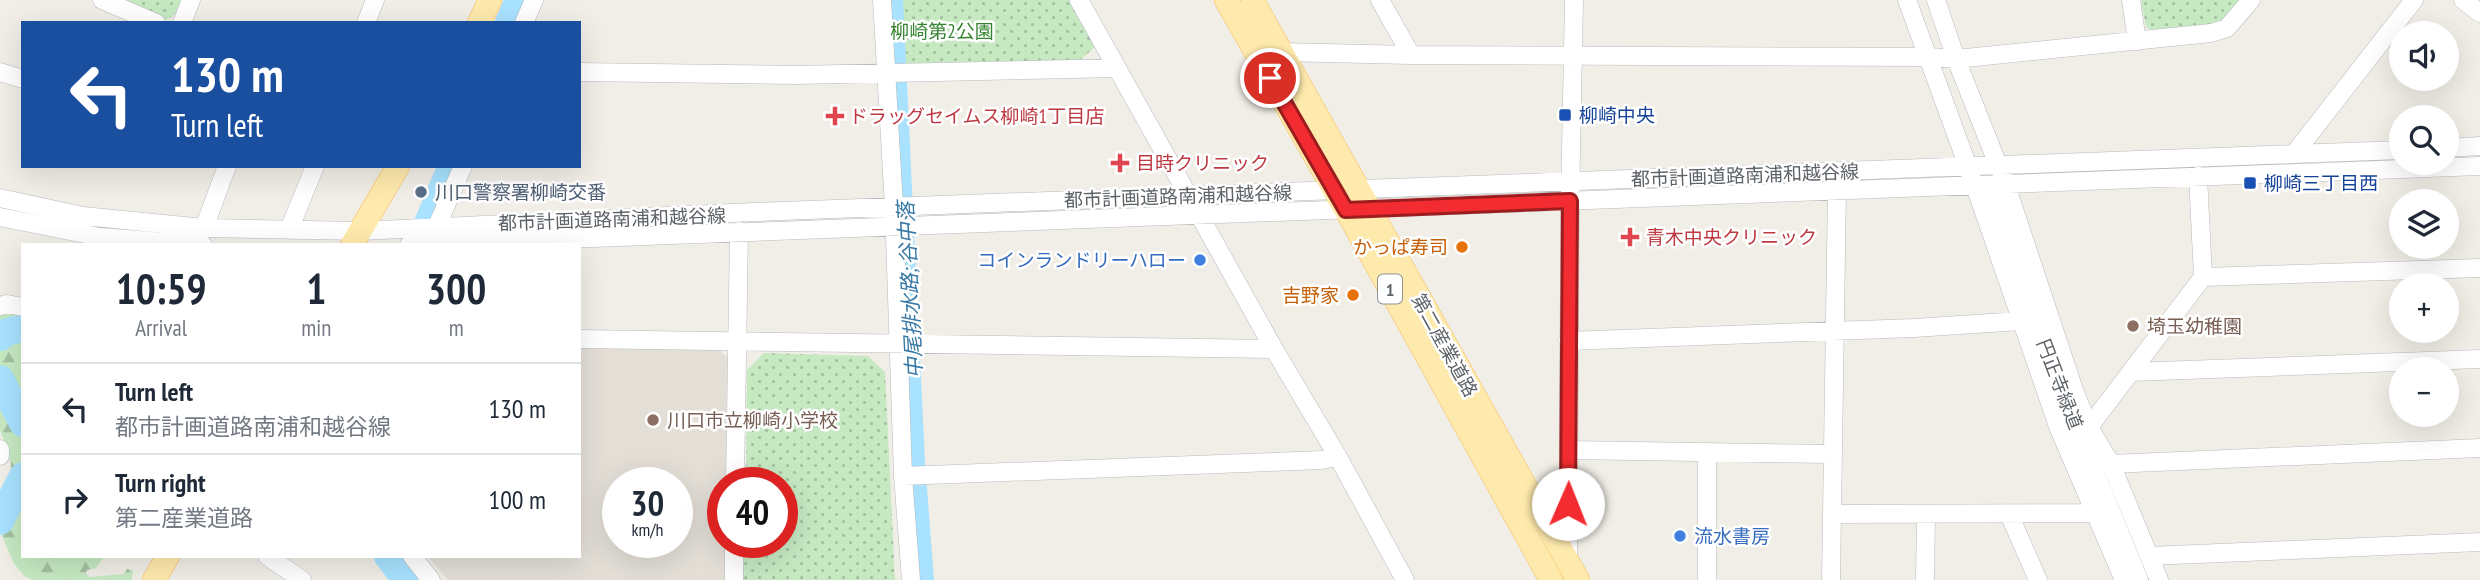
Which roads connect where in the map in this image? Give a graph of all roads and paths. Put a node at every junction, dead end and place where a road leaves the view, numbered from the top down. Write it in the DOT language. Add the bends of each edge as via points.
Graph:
graph roads {
  1 [pos="102,0"];
  2 [pos="191,0"];
  3 [pos="375,0"];
  4 [pos="491,0"];
  5 [pos="534,0"];
  6 [pos="882,0"];
  7 [pos="1079,0"];
  8 [pos="1226,0"];
  9 [pos="1252,0"];
  10 [pos="1380,0"];
  11 [pos="1574,0"];
  12 [pos="1907,0"];
  13 [pos="1936,0"];
  14 [pos="2131,0"];
  15 [pos="2251,0"];
  16 [pos="2463,0"];
  17 [pos="2411,1"];
  18 [pos="2480,13"];
  19 [pos="134,18"];
  20 [pos="183,21"];
  21 [pos="367,21"];
  22 [pos="480,21"];
  23 [pos="525,21"];
  24 [pos="2137,41"];
  25 [pos="1280,52"];
  26 [pos="1411,55"];
  27 [pos="1573,56"];
  28 [pos="1929,57"];
  29 [pos="1956,59"];
  30 [pos="1117,68"];
  31 [pos="0,72"];
  32 [pos="581,72"];
  33 [pos="897,74"];
  34 [pos="21,78"];
  35 [pos="2480,146"];
  36 [pos="2459,147"];
  37 [pos="2389,150"];
  38 [pos="2294,154"];
  39 [pos="1998,166"];
  40 [pos="2480,166"];
  41 [pos="1968,167"];
  42 [pos="227,168"];
  43 [pos="314,168"];
  44 [pos="397,168"];
  45 [pos="462,168"];
  46 [pos="2198,176"];
  47 [pos="1571,183"];
  48 [pos="1990,186"];
  49 [pos="1837,189"];
  50 [pos="1187,195"];
  51 [pos="0,198"];
  52 [pos="1364,200"];
  53 [pos="1340,201"];
  54 [pos="1570,201"];
  55 [pos="1198,214"];
  56 [pos="903,215"];
  57 [pos="0,217"];
  58 [pos="438,226"];
  59 [pos="289,230"];
  60 [pos="739,231"];
  61 [pos="204,236"];
  62 [pos="356,238"];
  63 [pos="454,243"];
  64 [pos="2480,268"];
  65 [pos="2203,277"];
  66 [pos="0,306"];
  67 [pos="21,307"];
  68 [pos="2021,321"];
  69 [pos="1835,330"];
  70 [pos="581,339"];
  71 [pos="737,341"];
  72 [pos="1568,341"];
  73 [pos="908,343"];
  74 [pos="1274,349"];
  75 [pos="2480,359"];
  76 [pos="2131,372"];
  77 [pos="2090,427"];
  78 [pos="2480,448"];
  79 [pos="0,449"];
  80 [pos="1569,450"];
  81 [pos="1707,452"];
  82 [pos="1833,454"];
  83 [pos="0,456"];
  84 [pos="1338,457"];
  85 [pos="2110,464"];
  86 [pos="735,467"];
  87 [pos="903,476"];
  88 [pos="2095,513"];
  89 [pos="1832,514"];
  90 [pos="2009,514"];
  91 [pos="1926,515"];
  92 [pos="2480,542"];
  93 [pos="2149,556"];
  94 [pos="167,558"];
  95 [pos="270,558"];
  96 [pos="414,558"];
  97 [pos="734,558"];
  98 [pos="1571,574"];
  99 [pos="154,580"];
  100 [pos="302,580"];
  101 [pos="431,580"];
  102 [pos="734,580"];
  103 [pos="911,580"];
  104 [pos="1405,580"];
  105 [pos="1551,580"];
  106 [pos="1707,580"];
  107 [pos="1831,580"];
  108 [pos="1925,580"];
  109 [pos="2038,580"];
  110 [pos="2124,580"];
  111 [pos="2139,580"];
  112 [pos="2159,580"];
  1 -- 19 [label="street"];
  2 -- 20 [label="street"];
  3 -- 21 [label="street"];
  4 -- 22 [label="main road"];
  5 -- 23 [label="street"];
  6 -- 33 [label="street"];
  7 -- 30 [label="street"];
  8 -- 53 [label="main road, 第二産業道路 / 1"];
  9 -- 25 [label="main road, 第二産業道路 / 1"];
  10 -- 26 [label="street"];
  11 -- 27 [label="street"];
  12 -- 28 [label="street"];
  13 -- 29 [label="street"];
  14 -- 24 [label="street"];
  15 -- 24 [label="street" via="2227,28"];
  16 -- 18 [label="street"];
  17 -- 38 [label="street"];
  24 -- 29 [label="street"];
  25 -- 26 [label="street"];
  25 -- 52 [label="main road, 第二産業道路 / 1"];
  26 -- 27 [label="street"];
  27 -- 28 [label="street"];
  27 -- 47 [label="street"];
  28 -- 29 [label="street"];
  28 -- 41 [label="street"];
  29 -- 39 [label="street"];
  30 -- 33 [label="street"];
  30 -- 50 [label="street"];
  31 -- 34 [label="street"];
  32 -- 33 [label="street"];
  33 -- 56 [label="street"];
  35 -- 36 [label="street"];
  37 -- 38 [label="street, 都市計画道路南浦和越谷線"];
  38 -- 39 [label="street, 都市計画道路南浦和越谷線"];
  39 -- 41 [label="street, 都市計画道路南浦和越谷線"];
  39 -- 48 [label="street"];
  40 -- 46 [label="street, 都市計画道路南浦和越谷線"];
  41 -- 47 [label="street, 都市計画道路南浦和越谷線"];
  41 -- 48 [label="street"];
  42 -- 61 [label="street"];
  43 -- 59 [label="street"];
  44 -- 62 [label="main road"];
  45 -- 58 [label="street"];
  46 -- 48 [label="street, 都市計画道路南浦和越谷線"];
  46 -- 65 [label="street"];
  47 -- 52 [label="street, 都市計画道路南浦和越谷線"];
  47 -- 54 [label="street"];
  48 -- 49 [label="street, 都市計画道路南浦和越谷線"];
  48 -- 68 [label="street"];
  48 -- 77 [label="street"];
  48 -- 111 [label="street, 円正寺緑道" via="2057,380"];
  49 -- 54 [label="street, 都市計画道路南浦和越谷線"];
  49 -- 69 [label="street"];
  50 -- 53 [label="street, 都市計画道路南浦和越谷線"];
  50 -- 55 [label="street"];
  50 -- 56 [label="street, 都市計画道路南浦和越谷線"];
  51 -- 61 [label="street, 都市計画道路南浦和越谷線"];
  52 -- 53 [label="street, 都市計画道路南浦和越谷線"];
  52 -- 54 [label="street, 都市計画道路南浦和越谷線"];
  52 -- 98 [label="main road, 第二産業道路 / 1"];
  53 -- 55 [label="street, 都市計画道路南浦和越谷線"];
  53 -- 105 [label="main road, 第二産業道路 / 1"];
  54 -- 72 [label="street"];
  55 -- 56 [label="street, 都市計画道路南浦和越谷線"];
  55 -- 74 [label="street"];
  56 -- 58 [label="street, 都市計画道路南浦和越谷線"];
  56 -- 60 [label="street, 都市計画道路南浦和越谷線"];
  56 -- 73 [label="street"];
  57 -- 61 [label="street, 都市計画道路南浦和越谷線" via="100,237"];
  58 -- 62 [label="street, 都市計画道路南浦和越谷線"];
  59 -- 61 [label="street, 都市計画道路南浦和越谷線"];
  59 -- 62 [label="street, 都市計画道路南浦和越谷線"];
  60 -- 63 [label="street, 都市計画道路南浦和越谷線"];
  60 -- 71 [label="street"];
  64 -- 65 [label="street"];
  65 -- 76 [label="street"];
  66 -- 67 [label="street"];
  68 -- 69 [label="street"];
  68 -- 88 [label="street"];
  69 -- 72 [label="street"];
  69 -- 82 [label="street"];
  70 -- 71 [label="street"];
  71 -- 73 [label="street"];
  71 -- 86 [label="street"];
  72 -- 80 [label="street"];
  73 -- 74 [label="street"];
  73 -- 87 [label="street"];
  74 -- 84 [label="street"];
  75 -- 76 [label="street"];
  76 -- 77 [label="street"];
  77 -- 85 [label="street"];
  78 -- 85 [label="street"];
  79 -- 83 [label="street"];
  80 -- 81 [label="street"];
  80 -- 98 [label="street"];
  81 -- 82 [label="street"];
  81 -- 106 [label="street"];
  82 -- 89 [label="street"];
  84 -- 87 [label="street"];
  84 -- 104 [label="street"];
  85 -- 93 [label="street"];
  87 -- 103 [label="street"];
  88 -- 90 [label="street"];
  88 -- 110 [label="street"];
  89 -- 91 [label="street"];
  89 -- 107 [label="street"];
  90 -- 91 [label="street"];
  90 -- 109 [label="street"];
  91 -- 108 [label="street"];
  92 -- 93 [label="street"];
  93 -- 112 [label="street"];
  94 -- 99 [label="main road"];
  95 -- 100 [label="street"];
  96 -- 101 [label="street"];
  97 -- 102 [label="street"];
}
